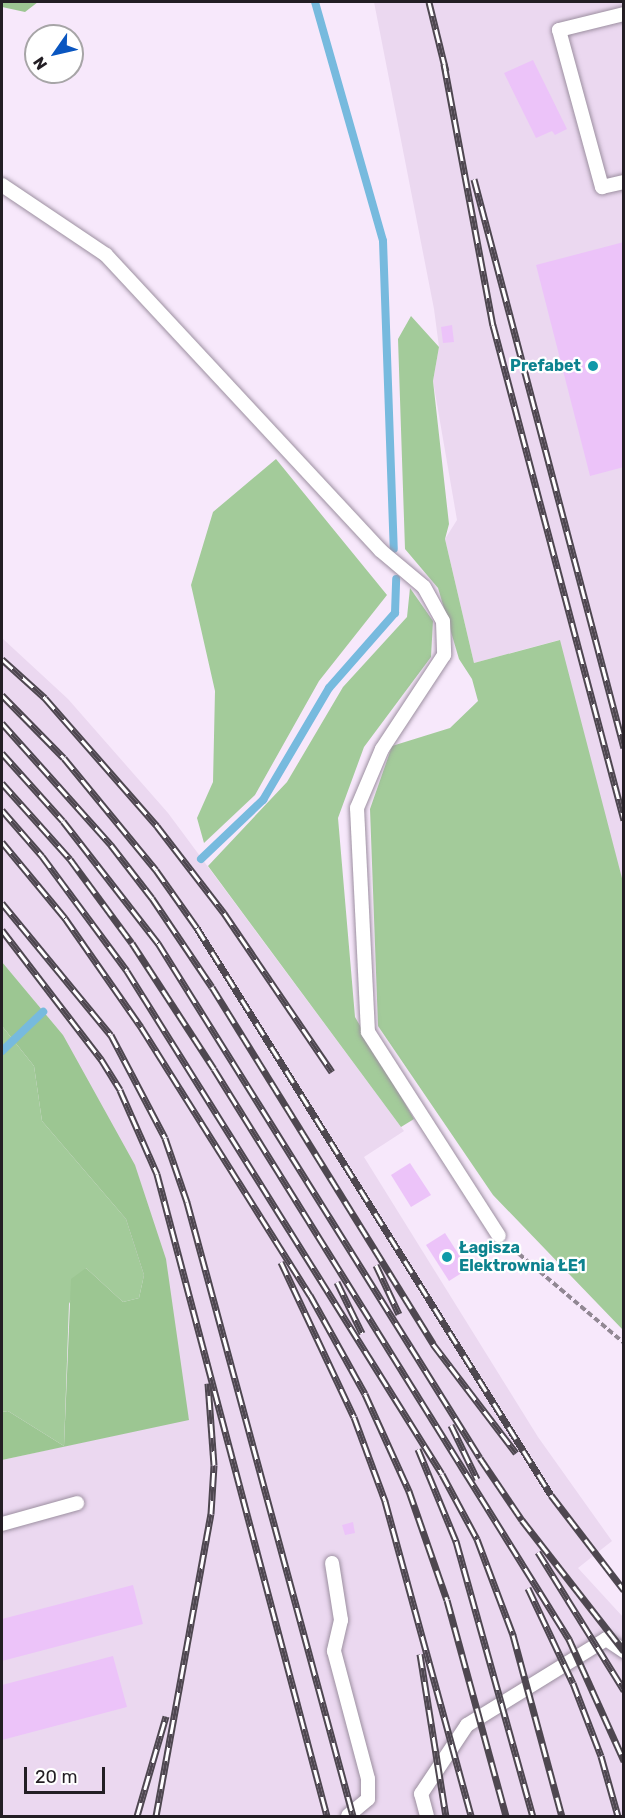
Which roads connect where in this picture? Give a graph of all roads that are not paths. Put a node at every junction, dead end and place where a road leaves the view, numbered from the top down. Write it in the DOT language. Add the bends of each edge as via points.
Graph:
graph roads {
  1 [pos="624,14"];
  2 [pos="624,182"];
  3 [pos="2,185"];
  4 [pos="499,1236"];
  5 [pos="77,1503"];
  6 [pos="2,1524"];
  7 [pos="332,1563"];
  8 [pos="624,1651"];
  9 [pos="348,1816"];
  10 [pos="427,1816"];
  1 -- 2 [label="lane" via="559,30 602,187"];
  3 -- 4 [label="lane" via="106,255 380,550 424,588 444,621 444,655 382,749 357,808 368,1032"];
  5 -- 6 [label="lane"];
  7 -- 9 [label="lane" via="341,1620 334,1651 368,1779 368,1799"];
  8 -- 10 [label="lane" via="606,1639 467,1725 421,1794"];
}
